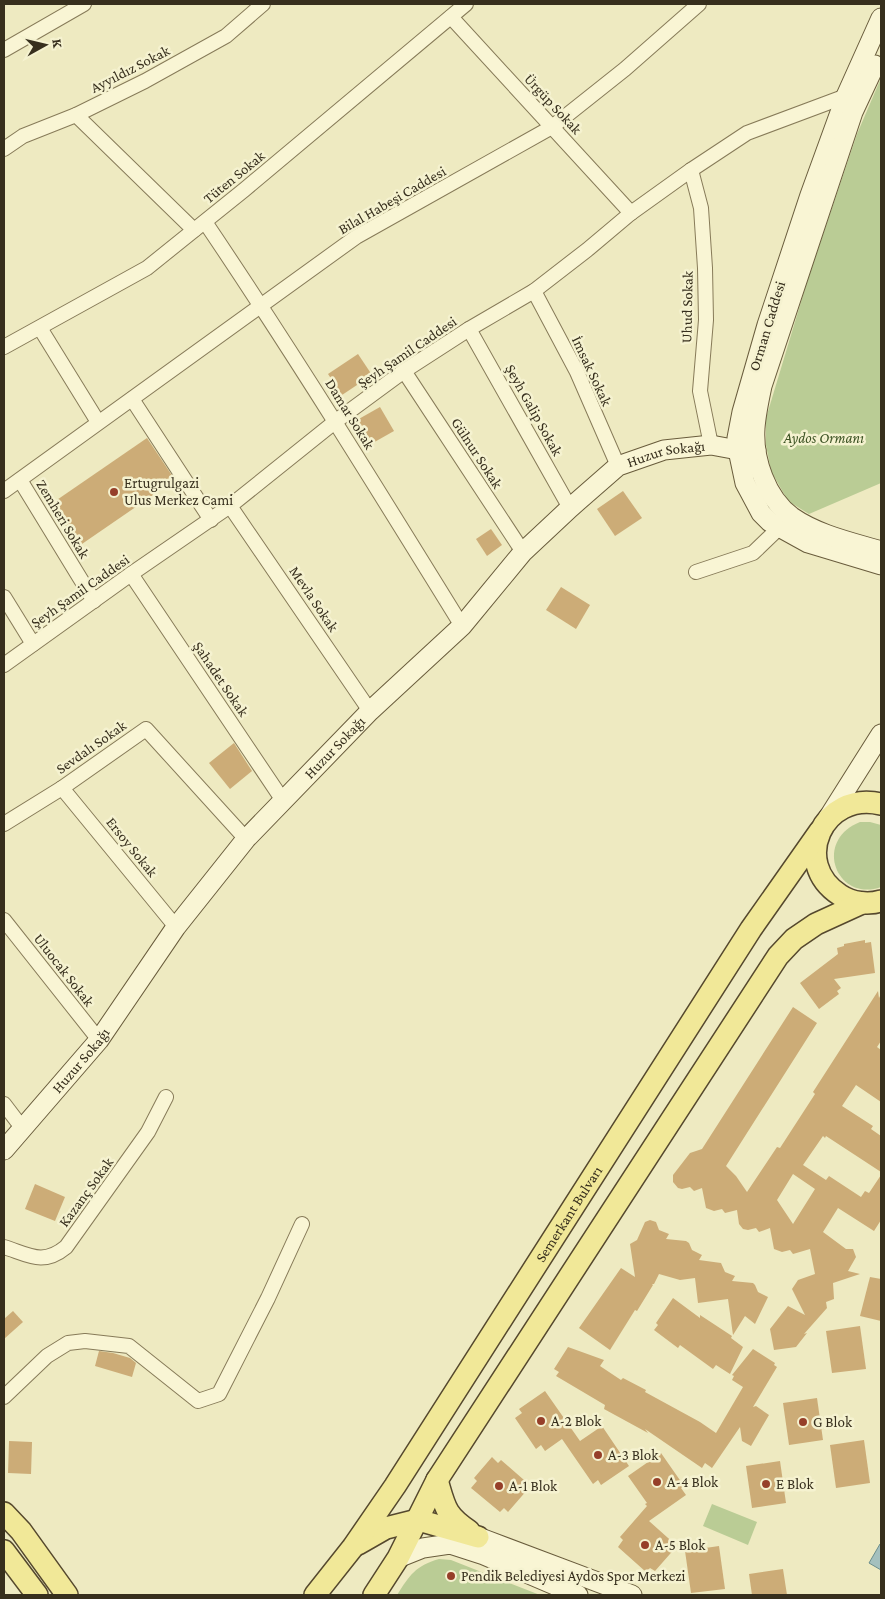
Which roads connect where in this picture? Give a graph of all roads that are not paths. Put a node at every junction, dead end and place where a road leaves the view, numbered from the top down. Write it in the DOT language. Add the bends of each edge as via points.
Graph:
graph roads {
  1 [pos="84,4"];
  2 [pos="263,4"];
  3 [pos="466,4"];
  4 [pos="699,4"];
  5 [pos="451,17"];
  6 [pos="881,18"];
  7 [pos="4,50"];
  8 [pos="881,50"];
  9 [pos="846,96"];
  10 [pos="76,115"];
  11 [pos="552,127"];
  12 [pos="4,149"];
  13 [pos="691,170"];
  14 [pos="631,213"];
  15 [pos="199,226"];
  16 [pos="534,291"];
  17 [pos="262,306"];
  18 [pos="40,328"];
  19 [pos="469,329"];
  20 [pos="4,347"];
  21 [pos="404,371"];
  22 [pos="132,399"];
  23 [pos="336,421"];
  24 [pos="98,422"];
  25 [pos="711,445"];
  26 [pos="747,450"];
  27 [pos="618,466"];
  28 [pos="20,480"];
  29 [pos="4,492"];
  30 [pos="230,506"];
  31 [pos="570,508"];
  32 [pos="210,520"];
  33 [pos="779,528"];
  34 [pos="881,551"];
  35 [pos="523,552"];
  36 [pos="881,565"];
  37 [pos="696,572"];
  38 [pos="131,574"];
  39 [pos="4,597"];
  40 [pos="94,601"];
  41 [pos="462,626"];
  42 [pos="33,644"];
  43 [pos="4,665"];
  44 [pos="370,711"];
  45 [pos="881,734"];
  46 [pos="62,788"];
  47 [pos="284,802"];
  48 [pos="881,804"];
  49 [pos="4,824"];
  50 [pos="824,824"];
  51 [pos="246,839"];
  52 [pos="876,902"];
  53 [pos="4,920"];
  54 [pos="176,927"];
  55 [pos="98,1040"];
  56 [pos="166,1097"];
  57 [pos="4,1104"];
  58 [pos="22,1129"];
  59 [pos="4,1150"];
  60 [pos="302,1224"];
  61 [pos="4,1246"];
  62 [pos="4,1397"];
  63 [pos="437,1480"];
  64 [pos="4,1513"];
  65 [pos="418,1520"];
  66 [pos="478,1537"];
  67 [pos="353,1547"];
  68 [pos="4,1551"];
  69 [pos="398,1558"];
  70 [pos="37,1595"];
  71 [pos="66,1595"];
  72 [pos="315,1595"];
  73 [pos="374,1595"];
  74 [pos="578,1595"];
  75 [pos="632,1595"];
  1 -- 7 [label="street"];
  2 -- 10 [label="street, Ayyıldız Sokak" via="226,36"];
  3 -- 5 [label="street, Tüten Sokak"];
  4 -- 11 [label="street, Bilal Habeşi Caddesi"];
  5 -- 11 [label="street, Ürgüp Sokak"];
  5 -- 15 [label="street, Tüten Sokak"];
  6 -- 9 [label="street, Orman Caddesi"];
  8 -- 26 [label="street, Orman Caddesi" via="853,112 762,386 755,430"];
  9 -- 13 [label="street, Şeyh Şamil Caddesi" via="747,133"];
  9 -- 26 [label="street, Orman Caddesi" via="767,325 742,412 738,438"];
  10 -- 12 [label="street, Ayyıldız Sokak" via="24,136"];
  10 -- 15 [label="street, Damar Sokak"];
  11 -- 14 [label="street, Ürgüp Sokak"];
  11 -- 17 [label="street, Bilal Habeşi Caddesi" via="356,237"];
  13 -- 14 [label="street, Şeyh Şamil Caddesi"];
  13 -- 25 [label="street, Uhud Sokak" via="701,208 706,320 700,391"];
  14 -- 16 [label="street, Şeyh Şamil Caddesi"];
  15 -- 17 [label="street, Damar Sokak"];
  15 -- 18 [label="street, Tüten Sokak" via="147,268"];
  16 -- 19 [label="street, Şeyh Şamil Caddesi"];
  16 -- 27 [label="street, İmsak Sokak" via="577,372"];
  17 -- 22 [label="street, Bilal Habeşi Caddesi"];
  17 -- 23 [label="street, Damar Sokak"];
  18 -- 20 [label="street, Tüten Sokak"];
  18 -- 24 [label="street"];
  19 -- 21 [label="street, Şeyh Şamil Caddesi"];
  19 -- 31 [label="street, Şeyh Galip Sokak"];
  21 -- 23 [label="street, Şeyh Şamil Caddesi"];
  21 -- 35 [label="street, Gülnur Sokak"];
  22 -- 24 [label="street, Bilal Habeşi Caddesi"];
  22 -- 32 [label="street"];
  23 -- 30 [label="street, Şeyh Şamil Caddesi"];
  23 -- 41 [label="street, Damar Sokak"];
  24 -- 28 [label="street, Bilal Habeşi Caddesi"];
  25 -- 26 [label="street, Huzur Sokağı"];
  25 -- 27 [label="street, Huzur Sokağı" via="664,450"];
  26 -- 33 [label="street, Orman Caddesi" via="745,484 762,513"];
  26 -- 34 [label="street, Orman Caddesi" via="776,500 791,516 814,529"];
  27 -- 31 [label="street, Huzur Sokağı"];
  28 -- 29 [label="street, Bilal Habeşi Caddesi"];
  28 -- 40 [label="street, Zemheri Sokak"];
  30 -- 32 [label="street, Şeyh Şamil Caddesi"];
  30 -- 44 [label="street, Mevla Sokak"];
  31 -- 35 [label="street, Huzur Sokağı"];
  32 -- 38 [label="street, Şeyh Şamil Caddesi"];
  33 -- 36 [label="street, Orman Caddesi" via="808,543"];
  33 -- 37 [label="street" via="753,553"];
  35 -- 41 [label="street, Huzur Sokağı"];
  38 -- 40 [label="street, Şeyh Şamil Caddesi"];
  38 -- 47 [label="street, Şahadet Sokak"];
  39 -- 42 [label="street"];
  40 -- 42 [label="street, Şeyh Şamil Caddesi"];
  41 -- 44 [label="street, Huzur Sokağı"];
  42 -- 43 [label="street, Şeyh Şamil Caddesi"];
  44 -- 47 [label="street, Huzur Sokağı"];
  45 -- 50 [label="street"];
  46 -- 49 [label="street, Sevdalı Sokak"];
  46 -- 51 [label="street, Sevdalı Sokak" via="146,729"];
  46 -- 54 [label="street, Ersoy Sokak"];
  47 -- 51 [label="street, Huzur Sokağı"];
  48 -- 50 [label="main road" via="855,802 840,808"];
  50 -- 52 [label="main road" via="816,847 816,863 822,878 846,899"];
  50 -- 67 [label="main road, Semerkant Bulvarı" via="751,929"];
  51 -- 54 [label="street, Huzur Sokağı"];
  52 -- 63 [label="main road" via="816,924 794,938 778,956"];
  53 -- 55 [label="street, Uluocak Sokak"];
  54 -- 55 [label="street, Huzur Sokağı"];
  55 -- 58 [label="street, Huzur Sokağı"];
  56 -- 61 [label="street, Kazanç Sokak" via="148,1132 66,1247 48,1258 33,1257"];
  57 -- 58 [label="street"];
  58 -- 59 [label="street, Huzur Sokağı"];
  60 -- 62 [label="street" via="219,1394 198,1401 129,1346 85,1341 68,1343 47,1356"];
  63 -- 65 [label="main road"];
  63 -- 66 [label="main road" via="444,1506 454,1521"];
  64 -- 71 [label="main road"];
  65 -- 66 [label="main road"];
  65 -- 67 [label="main road" via="386,1528"];
  65 -- 69 [label="main road"];
  66 -- 75 [label="street"];
  67 -- 72 [label="main road, Semerkant Bulvarı"];
  68 -- 70 [label="main road"];
  69 -- 73 [label="main road"];
  69 -- 74 [label="street" via="423,1548 450,1544"];
}
